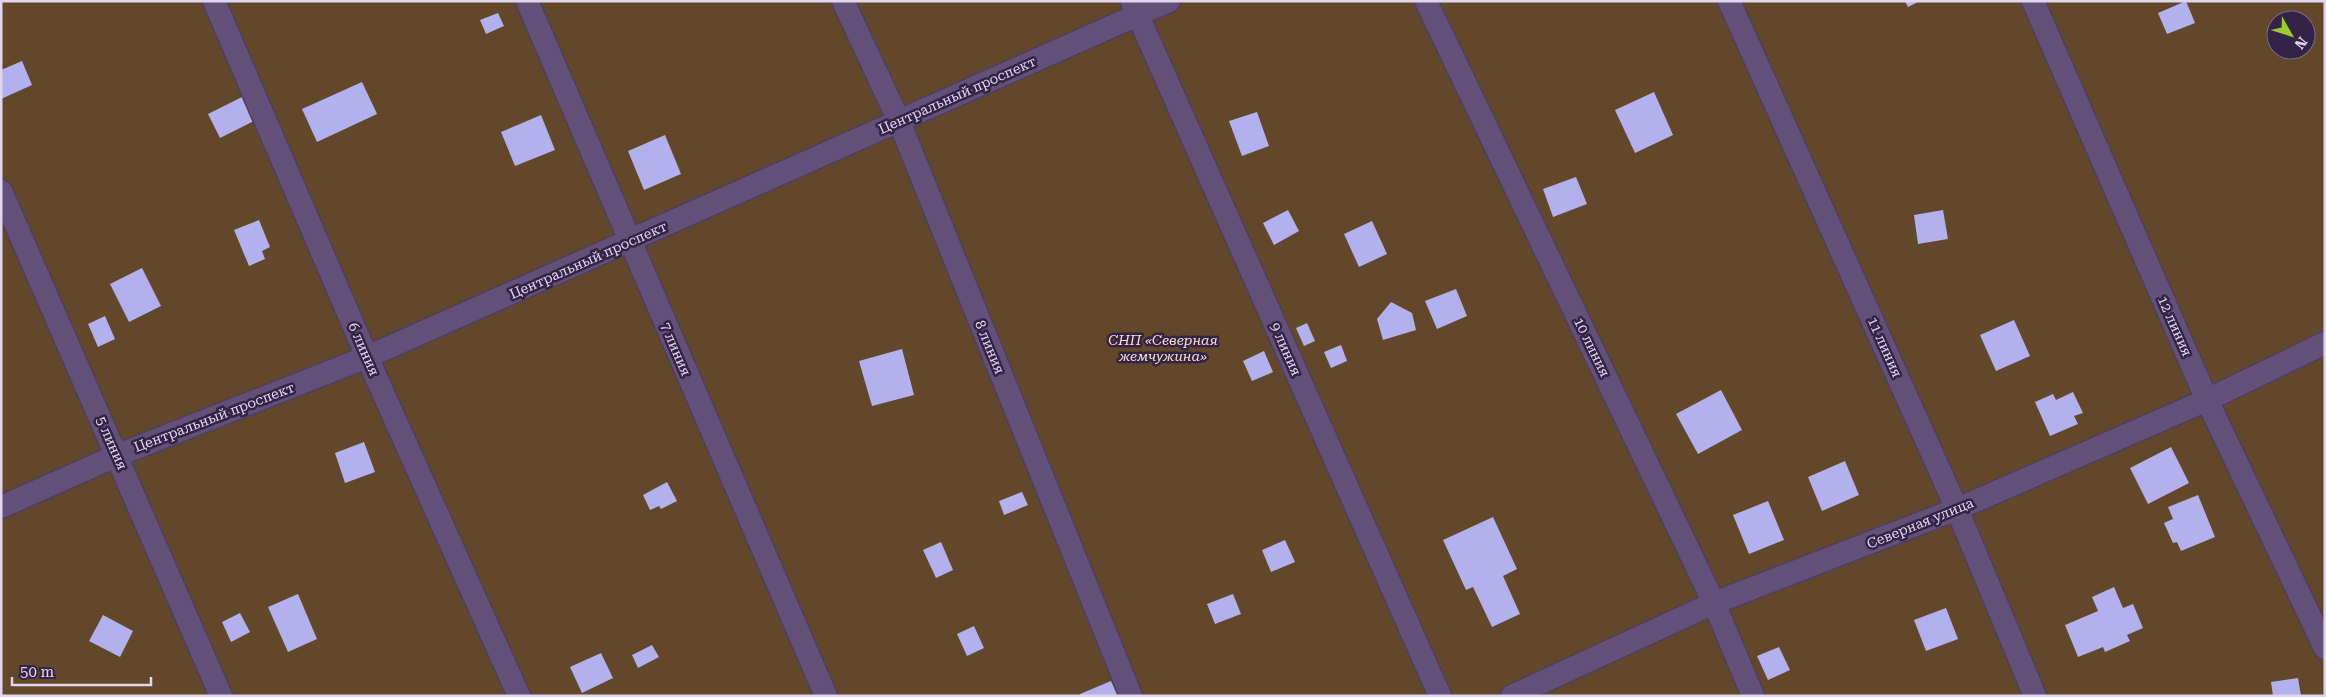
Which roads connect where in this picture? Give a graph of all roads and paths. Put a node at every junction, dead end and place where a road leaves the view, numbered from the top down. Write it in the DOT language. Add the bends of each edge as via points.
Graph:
graph roads {
  1 [pos="214,1"];
  2 [pos="527,1"];
  3 [pos="843,1"];
  4 [pos="1169,1"];
  5 [pos="1426,1"];
  6 [pos="1729,1"];
  7 [pos="2033,1"];
  8 [pos="1135,8"];
  9 [pos="899,121"];
  10 [pos="1,191"];
  11 [pos="630,242"];
  12 [pos="2325,343"];
  13 [pos="367,357"];
  14 [pos="2207,400"];
  15 [pos="118,455"];
  16 [pos="1,507"];
  17 [pos="1957,509"];
  18 [pos="1714,603"];
  19 [pos="2325,648"];
  20 [pos="220,696"];
  21 [pos="519,696"];
  22 [pos="826,696"];
  23 [pos="1131,696"];
  24 [pos="1440,696"];
  25 [pos="1512,696"];
  26 [pos="1753,696"];
  27 [pos="2035,696"];
  1 -- 13 [label="street, 6 линия"];
  2 -- 11 [label="street, 7 линия"];
  3 -- 9 [label="street, 8 линия"];
  4 -- 8 [label="street, Центральный проспект"];
  5 -- 18 [label="street, 10 линия"];
  6 -- 17 [label="street, 11 линия"];
  7 -- 14 [label="street, 12 линия"];
  8 -- 9 [label="street, Центральный проспект"];
  8 -- 24 [label="street, 9 линия"];
  9 -- 11 [label="street, Центральный проспект"];
  9 -- 23 [label="street, 8 линия"];
  10 -- 15 [label="street, 5 линия"];
  11 -- 13 [label="street, Центральный проспект"];
  11 -- 22 [label="street, 7 линия"];
  12 -- 14 [label="street, Северная улица"];
  13 -- 15 [label="street, Центральный проспект"];
  13 -- 21 [label="street, 6 линия"];
  14 -- 17 [label="street, Северная улица"];
  14 -- 19 [label="street, 12 линия"];
  15 -- 16 [label="street, Центральный проспект"];
  15 -- 20 [label="street, 5 линия"];
  17 -- 18 [label="street, Северная улица"];
  17 -- 27 [label="street, 11 линия"];
  18 -- 25 [label="street, Северная улица"];
  18 -- 26 [label="street, 10 линия"];
}
